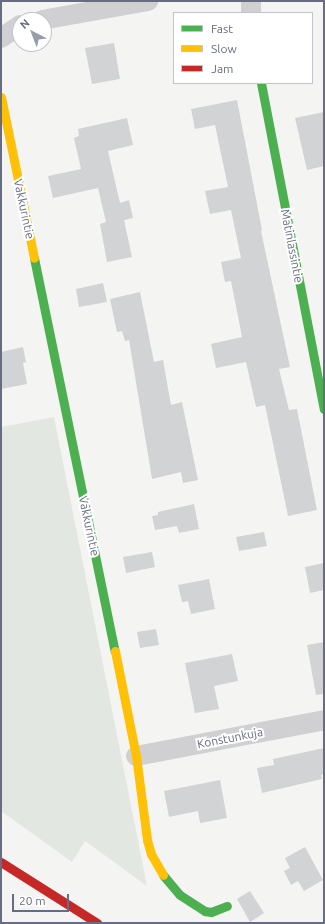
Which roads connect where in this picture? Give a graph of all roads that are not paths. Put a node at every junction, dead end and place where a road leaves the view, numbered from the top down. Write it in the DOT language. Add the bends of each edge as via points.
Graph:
graph roads {
  1 [pos="148,1"];
  2 [pos="251,1"];
  3 [pos="251,12"];
  4 [pos="52,18"];
  5 [pos="12,30"];
  6 [pos="1,38"];
  7 [pos="261,84"];
  8 [pos="1,97"];
  9 [pos="324,409"];
  10 [pos="324,720"];
  11 [pos="136,756"];
  12 [pos="1,862"];
  13 [pos="227,906"];
  14 [pos="97,923"];
  1 -- 4 [label="street"];
  2 -- 3 [label="street"];
  5 -- 6 [label="street"];
  7 -- 9 [label="main road, Matinlassintie"];
  8 -- 11 [label="main road, Vakkurintie"];
  10 -- 11 [label="street, Konstunkuja"];
  11 -- 13 [label="main road, Vakkurintie" via="147,840 151,854 163,876 180,895 205,910 216,912"];
  12 -- 14 [label="main road"];
}
